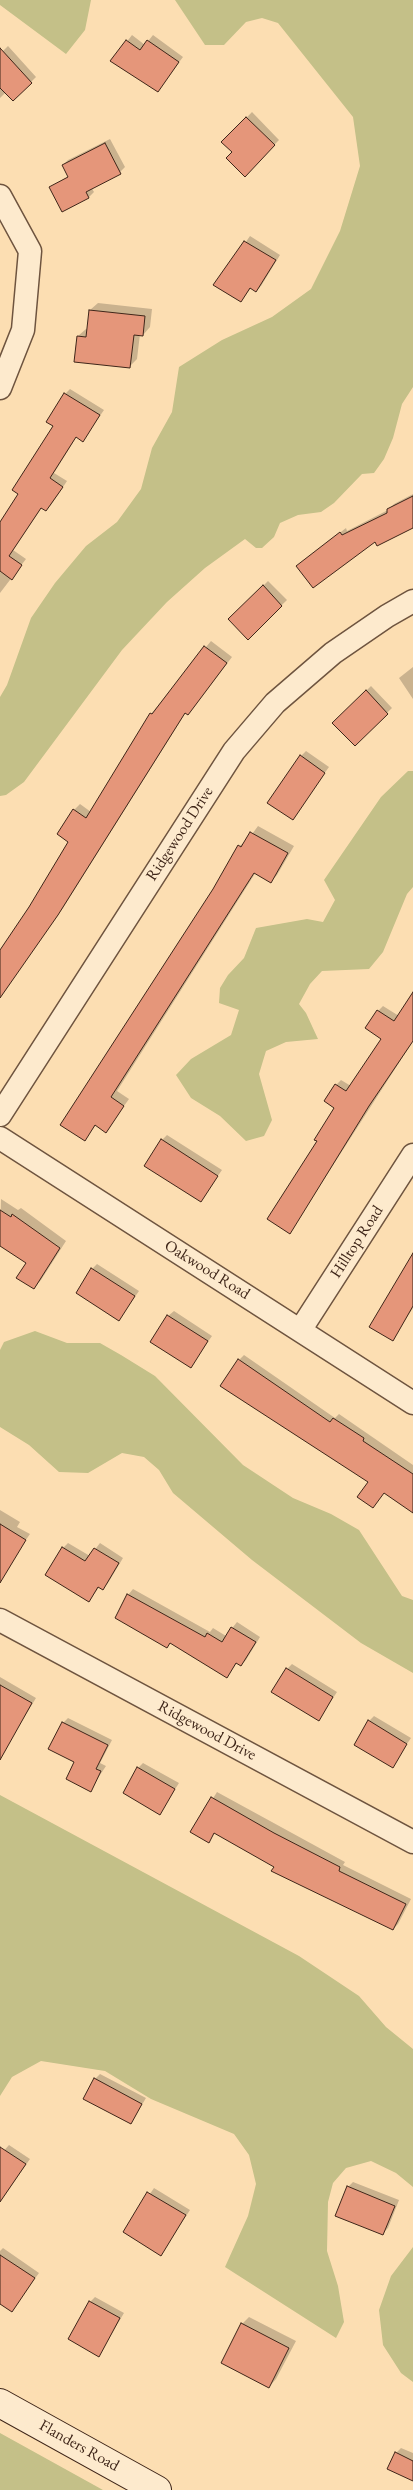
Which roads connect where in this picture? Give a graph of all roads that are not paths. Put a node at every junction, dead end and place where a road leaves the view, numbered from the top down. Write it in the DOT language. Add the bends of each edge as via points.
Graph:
graph roads {
  1 [pos="0,196"];
  2 [pos="0,388"];
  3 [pos="413,601"];
  4 [pos="0,1115"];
  5 [pos="0,1138"];
  6 [pos="413,1156"];
  7 [pos="301,1329"];
  8 [pos="413,1404"];
  9 [pos="0,1620"];
  10 [pos="413,1842"];
  11 [pos="0,2403"];
  12 [pos="157,2490"];
  1 -- 2 [label="street" via="30,251 23,330"];
  3 -- 4 [label="street, Ridgewood Drive" via="333,653 275,704 234,751"];
  5 -- 7 [label="street, Oakwood Road"];
  6 -- 7 [label="street, Hilltop Road"];
  7 -- 8 [label="street, Oakwood Road"];
  9 -- 10 [label="street, Ridgewood Drive"];
  11 -- 12 [label="street, Flanders Road"];
}
